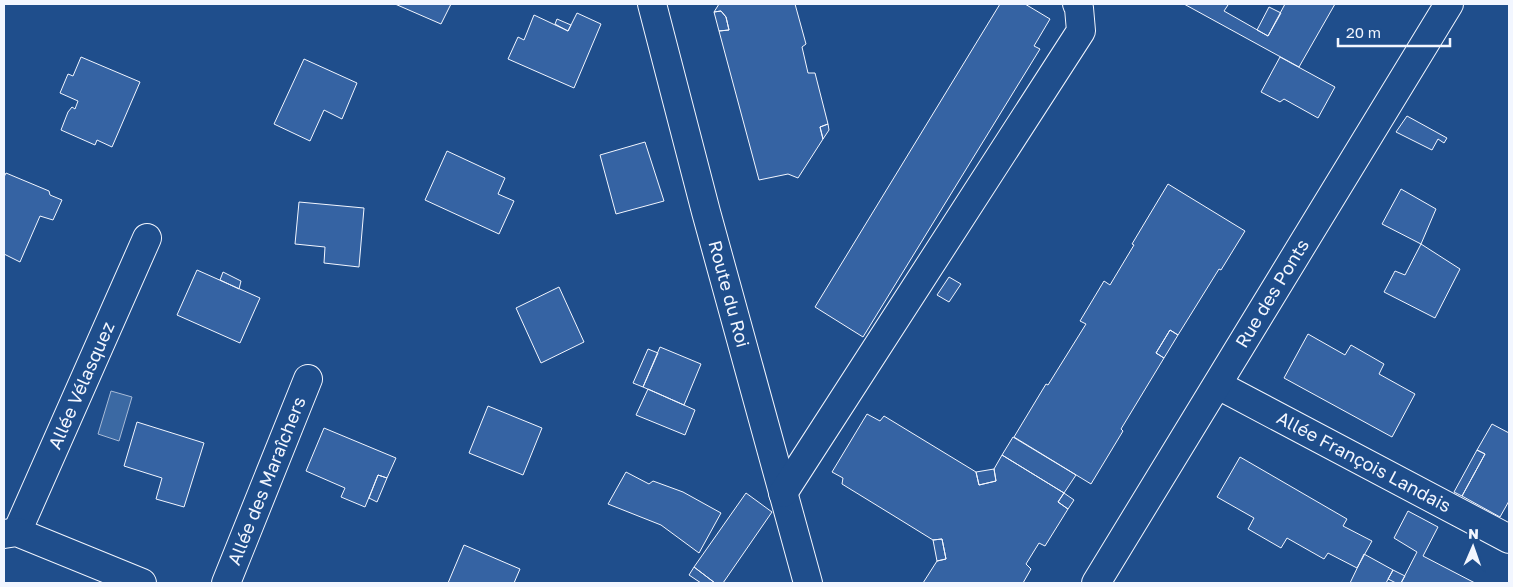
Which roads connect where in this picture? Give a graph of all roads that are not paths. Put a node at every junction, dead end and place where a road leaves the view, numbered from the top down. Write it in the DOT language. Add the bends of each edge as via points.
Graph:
graph roads {
  1 [pos="652,4"];
  2 [pos="1078,4"];
  3 [pos="1449,4"];
  4 [pos="147,238"];
  5 [pos="308,379"];
  6 [pos="1218,385"];
  7 [pos="783,493"];
  8 [pos="10,533"];
  9 [pos="1509,539"];
  10 [pos="142,583"];
  11 [pos="226,583"];
  12 [pos="808,583"];
  13 [pos="1096,583"];
  1 -- 7 [label="street, Route du Roi"];
  2 -- 7 [label="street" via="1081,31"];
  3 -- 6 [label="street, Rue des Ponts"];
  4 -- 8 [label="street, Allée Vélasquez"];
  5 -- 11 [label="street, Allée des Maraîchers"];
  6 -- 9 [label="street, Allée François Landais"];
  6 -- 13 [label="street, Rue des Ponts"];
  7 -- 12 [label="street, Route du Roi"];
  8 -- 10 [label="street"];
}
